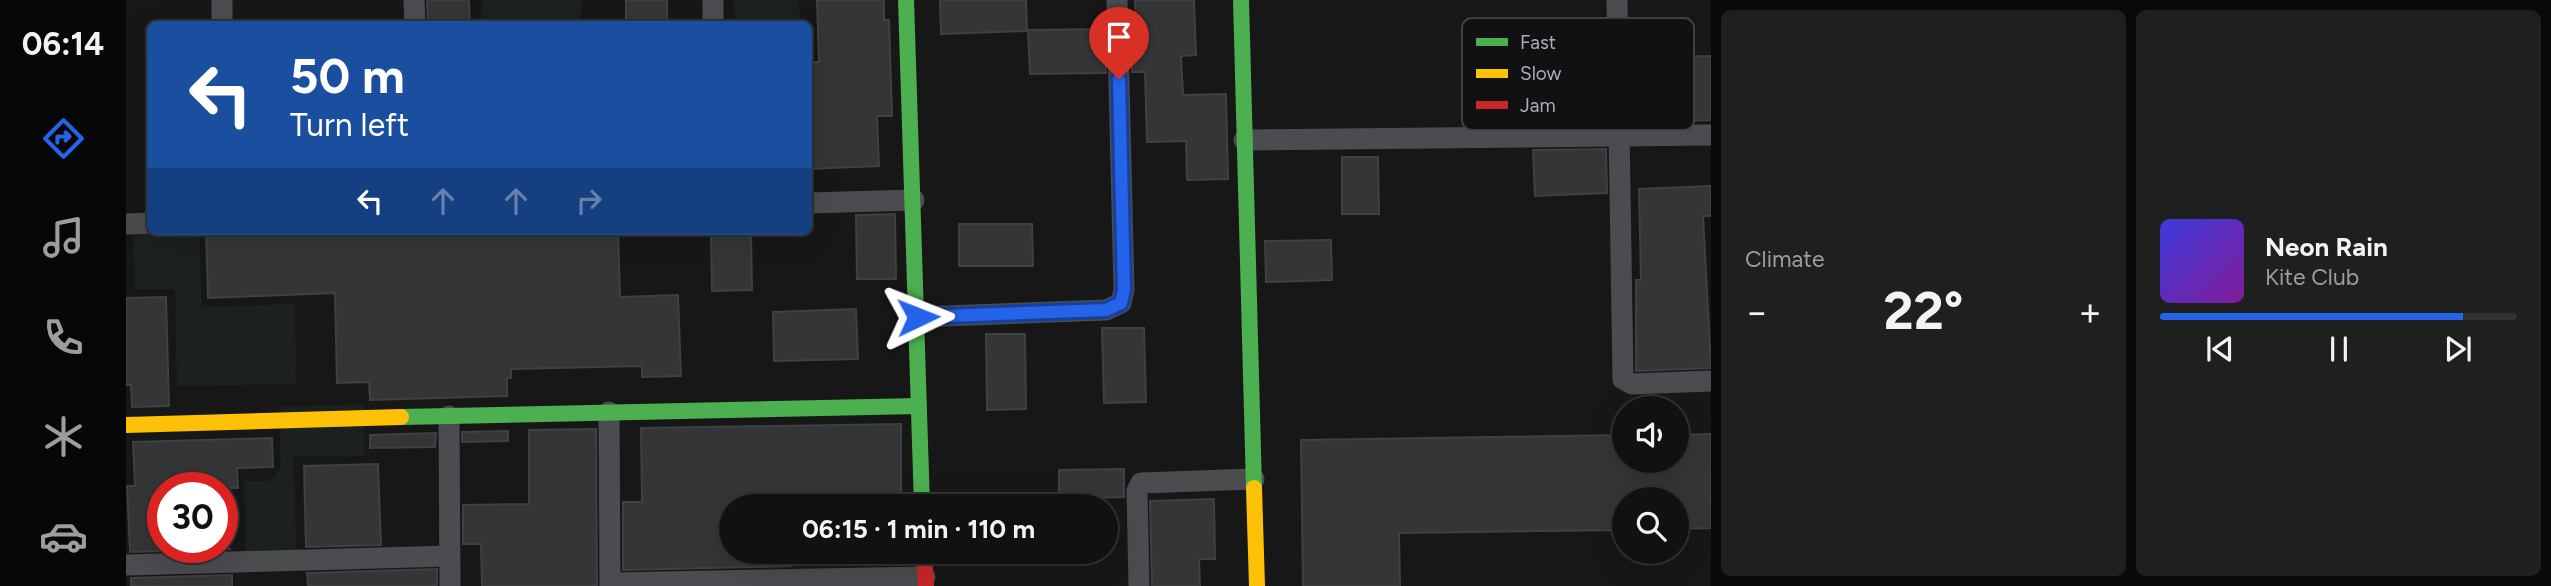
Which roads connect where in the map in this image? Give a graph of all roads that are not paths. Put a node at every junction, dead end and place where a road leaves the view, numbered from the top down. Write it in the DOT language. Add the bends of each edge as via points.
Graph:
graph roads {
  1 [pos="222,0"];
  2 [pos="414,0"];
  3 [pos="713,0"];
  4 [pos="906,0"];
  5 [pos="1116,0"];
  6 [pos="1241,0"];
  7 [pos="1617,0"];
  8 [pos="1618,18"];
  9 [pos="222,21"];
  10 [pos="415,21"];
  11 [pos="713,21"];
  12 [pos="1621,130"];
  13 [pos="1711,135"];
  14 [pos="1621,137"];
  15 [pos="1244,140"];
  16 [pos="914,200"];
  17 [pos="812,203"];
  18 [pos="147,223"];
  19 [pos="126,224"];
  20 [pos="918,317"];
  21 [pos="1711,381"];
  22 [pos="918,406"];
  23 [pos="609,412"];
  24 [pos="449,416"];
  25 [pos="126,425"];
  26 [pos="1254,479"];
  27 [pos="922,494"];
  28 [pos="449,556"];
  29 [pos="126,565"];
  30 [pos="925,581"];
  31 [pos="610,585"];
  32 [pos="450,586"];
  33 [pos="1139,586"];
  34 [pos="1257,586"];
  1 -- 9 [label="street"];
  2 -- 10 [label="street"];
  3 -- 11 [label="street"];
  4 -- 16 [label="street"];
  5 -- 20 [label="street" via="1121,303 1106,310"];
  6 -- 15 [label="street"];
  7 -- 8 [label="street"];
  12 -- 14 [label="street"];
  13 -- 14 [label="street"];
  14 -- 15 [label="street"];
  14 -- 21 [label="street" via="1623,379 1632,384"];
  15 -- 26 [label="street"];
  16 -- 17 [label="street"];
  16 -- 20 [label="street"];
  18 -- 19 [label="street"];
  20 -- 22 [label="street"];
  22 -- 23 [label="street"];
  22 -- 27 [label="street"];
  23 -- 24 [label="street"];
  23 -- 31 [label="street"];
  24 -- 25 [label="street"];
  24 -- 28 [label="street"];
  26 -- 33 [label="street" via="1141,483 1137,491"];
  26 -- 34 [label="street"];
  28 -- 29 [label="street"];
  28 -- 32 [label="street"];
  30 -- 31 [label="street"];
}
